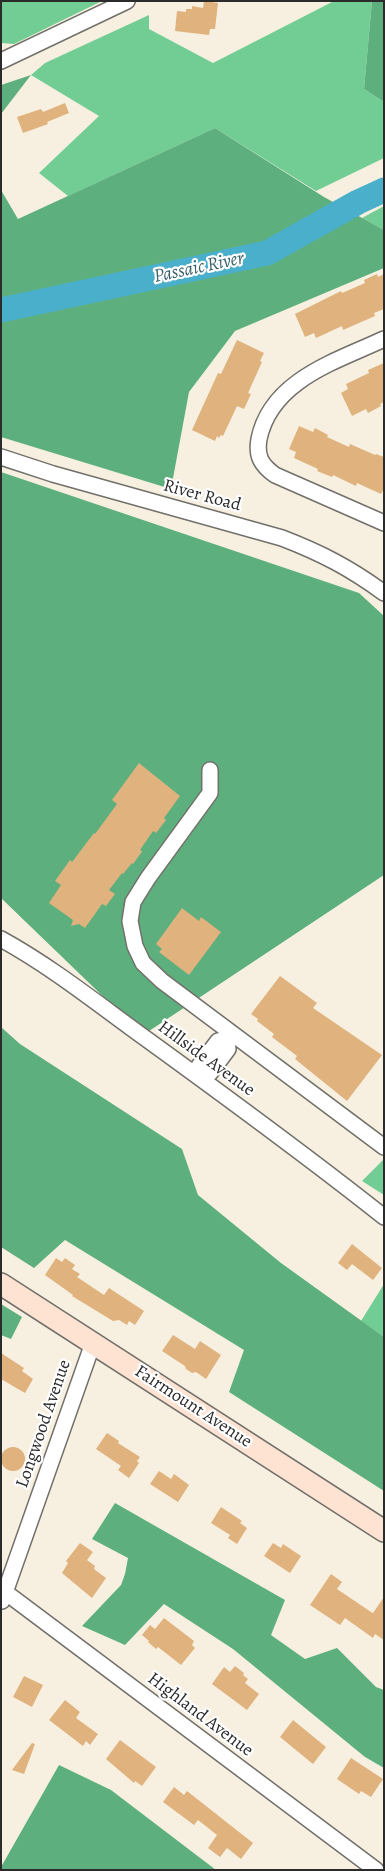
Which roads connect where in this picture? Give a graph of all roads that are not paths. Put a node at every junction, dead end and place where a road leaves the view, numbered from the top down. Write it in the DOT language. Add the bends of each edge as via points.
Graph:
graph roads {
  1 [pos="127,1"];
  2 [pos="1,61"];
  3 [pos="384,339"];
  4 [pos="1,457"];
  5 [pos="384,523"];
  6 [pos="384,593"];
  7 [pos="210,770"];
  8 [pos="1,939"];
  9 [pos="228,1036"];
  10 [pos="200,1075"];
  11 [pos="384,1147"];
  12 [pos="384,1217"];
  13 [pos="1,1284"];
  14 [pos="93,1343"];
  15 [pos="384,1531"];
  16 [pos="2,1595"];
  17 [pos="376,1870"];
  1 -- 2 [label="street"];
  3 -- 5 [label="street" via="290,386 272,408 260,433 257,449 264,467 275,474"];
  4 -- 6 [label="street, River Road" via="282,538 357,573"];
  7 -- 9 [label="street" via="210,793 133,902 130,921 135,946 143,963"];
  8 -- 10 [label="street, Hillside Avenue"];
  9 -- 10 [label="street" via="228,1049 210,1073"];
  9 -- 11 [label="street"];
  10 -- 12 [label="street, Hillside Avenue"];
  13 -- 14 [label="main road, Fairmount Avenue"];
  14 -- 15 [label="main road, Fairmount Avenue"];
  14 -- 16 [label="street, Longwood Avenue"];
  16 -- 17 [label="street, Highland Avenue"];
}
